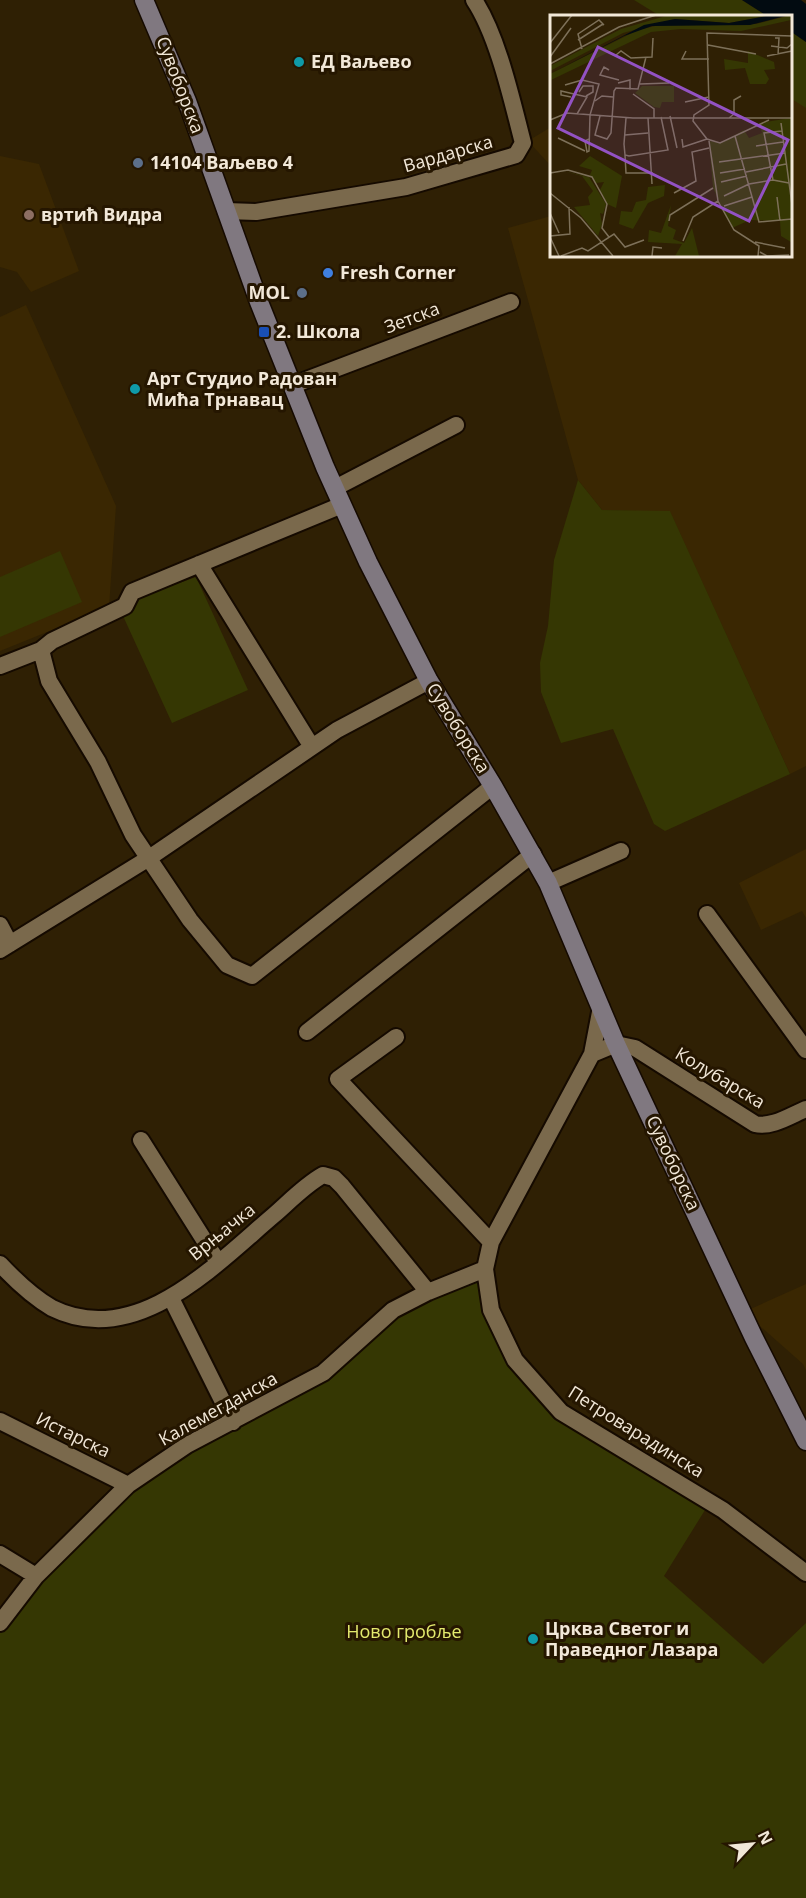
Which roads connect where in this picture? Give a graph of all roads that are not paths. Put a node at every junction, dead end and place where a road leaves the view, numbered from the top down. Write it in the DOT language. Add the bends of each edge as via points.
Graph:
graph roads {
  1 [pos="144,0"];
  2 [pos="474,0"];
  3 [pos="226,211"];
  4 [pos="511,302"];
  5 [pos="293,384"];
  6 [pos="456,425"];
  7 [pos="338,496"];
  8 [pos="199,564"];
  9 [pos="41,650"];
  10 [pos="0,666"];
  11 [pos="429,681"];
  12 [pos="312,747"];
  13 [pos="493,786"];
  14 [pos="621,850"];
  15 [pos="533,854"];
  16 [pos="149,858"];
  17 [pos="548,882"];
  18 [pos="707,914"];
  19 [pos="0,925"];
  20 [pos="5,947"];
  21 [pos="601,1007"];
  22 [pos="307,1032"];
  23 [pos="396,1037"];
  24 [pos="616,1044"];
  25 [pos="806,1050"];
  26 [pos="592,1054"];
  27 [pos="806,1109"];
  28 [pos="141,1140"];
  29 [pos="491,1242"];
  30 [pos="218,1262"];
  31 [pos="0,1264"];
  32 [pos="485,1269"];
  33 [pos="428,1292"];
  34 [pos="171,1298"];
  35 [pos="0,1421"];
  36 [pos="233,1422"];
  37 [pos="806,1441"];
  38 [pos="128,1485"];
  39 [pos="0,1554"];
  40 [pos="806,1573"];
  41 [pos="36,1576"];
  42 [pos="0,1623"];
  1 -- 3 [label="main road, Сувоборска" via="187,101"];
  2 -- 3 [label="street, Вардарска" via="484,17 514,109 523,143 516,155 406,187 256,212"];
  3 -- 5 [label="main road, Сувоборска"];
  4 -- 5 [label="street, Зетска"];
  5 -- 7 [label="main road, Сувоборска"];
  6 -- 7 [label="street"];
  7 -- 8 [label="street"];
  7 -- 11 [label="main road, Сувоборска"];
  8 -- 9 [label="street" via="132,592 125,606"];
  8 -- 12 [label="street"];
  9 -- 10 [label="street"];
  9 -- 16 [label="street" via="49,681"];
  11 -- 12 [label="street"];
  11 -- 13 [label="main road, Сувоборска"];
  12 -- 16 [label="street"];
  13 -- 15 [label="main road, Сувоборска"];
  13 -- 16 [label="street" via="252,976 227,965 190,920"];
  14 -- 17 [label="street"];
  15 -- 17 [label="main road, Сувоборска"];
  15 -- 22 [label="street"];
  16 -- 20 [label="street"];
  17 -- 21 [label="main road, Сувоборска"];
  18 -- 25 [label="street"];
  19 -- 20 [label="street"];
  21 -- 24 [label="main road, Сувоборска"];
  21 -- 26 [label="street, Петроварадинска"];
  23 -- 29 [label="street" via="339,1079"];
  24 -- 26 [label="street"];
  24 -- 27 [label="street, Колубарска" via="635,1048 756,1124 763,1126"];
  24 -- 37 [label="main road, Сувоборска"];
  26 -- 29 [label="street, Петроварадинска"];
  28 -- 30 [label="street"];
  29 -- 32 [label="street, Петроварадинска"];
  30 -- 33 [label="street, Врњачка" via="318,1178 329,1176 342,1186"];
  30 -- 34 [label="street, Врњачка"];
  31 -- 34 [label="street, Врњачка" via="42,1302 66,1313 90,1317 128,1315"];
  32 -- 33 [label="street, Калемегданска"];
  32 -- 40 [label="street, Петроварадинска" via="491,1310 515,1360 561,1412 723,1510"];
  33 -- 36 [label="street, Калемегданска" via="393,1310 323,1373"];
  34 -- 36 [label="street"];
  35 -- 38 [label="street, Истарска"];
  36 -- 38 [label="street, Калемегданска" via="187,1445"];
  38 -- 41 [label="street, Калемегданска"];
  39 -- 41 [label="street"];
  41 -- 42 [label="street, Калемегданска"];
}
